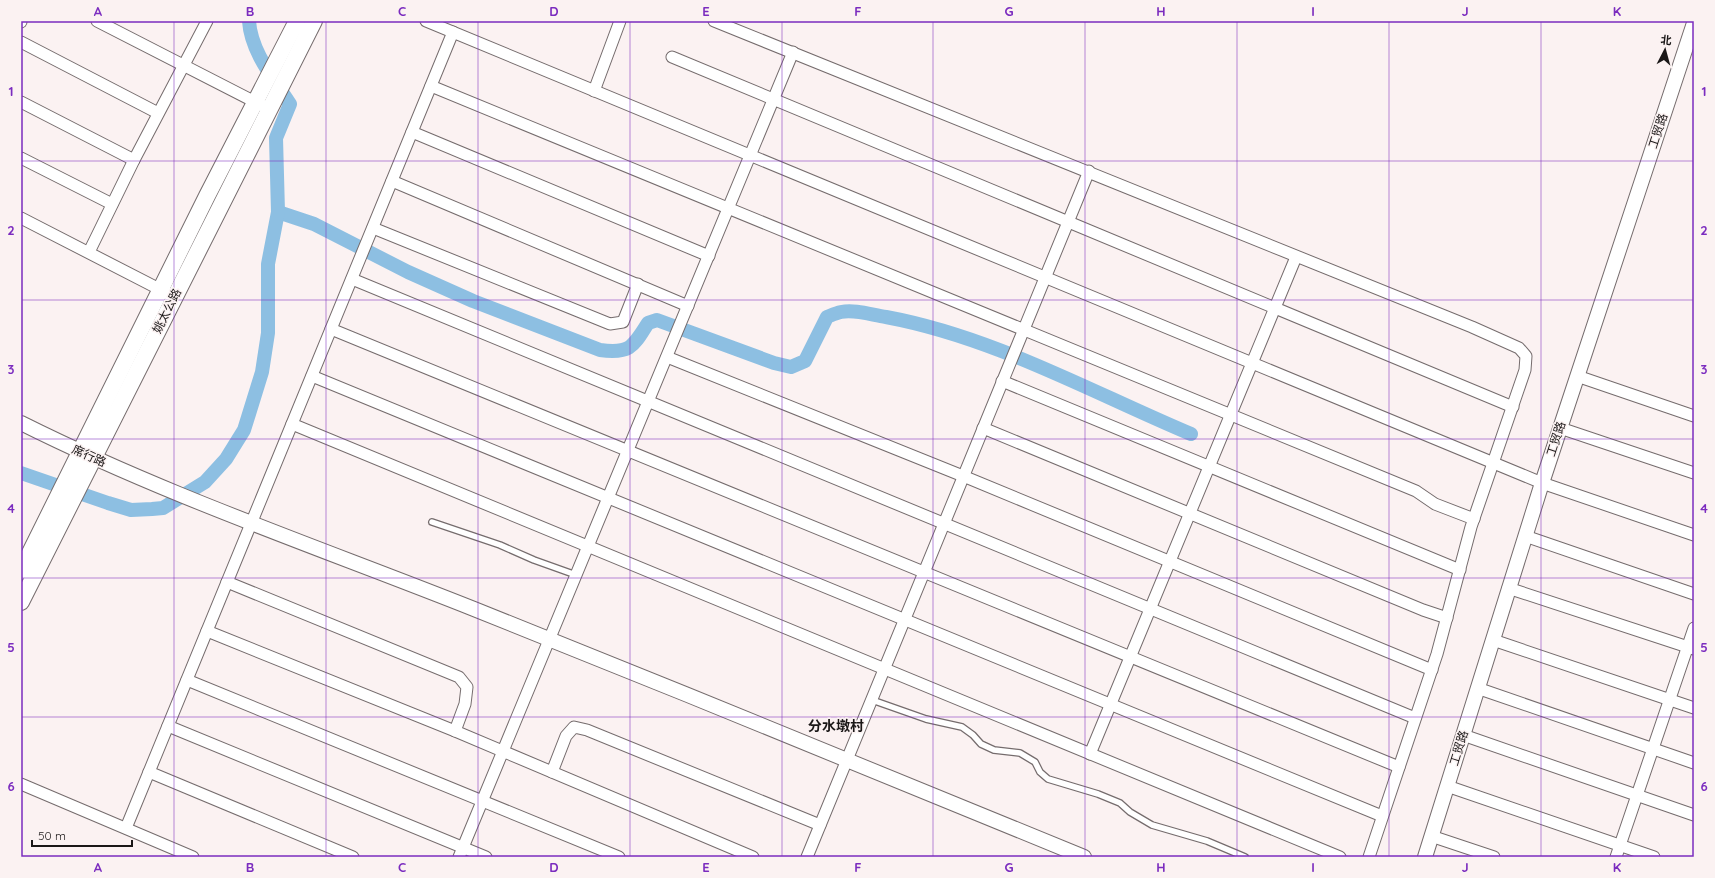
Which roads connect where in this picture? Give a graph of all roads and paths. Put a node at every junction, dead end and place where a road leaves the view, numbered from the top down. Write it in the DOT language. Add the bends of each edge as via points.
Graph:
graph roads {
  1 [pos="98,21"];
  2 [pos="207,21"];
  3 [pos="297,21"];
  4 [pos="314,21"];
  5 [pos="426,21"];
  6 [pos="620,21"];
  7 [pos="714,21"];
  8 [pos="1694,23"];
  9 [pos="453,32"];
  10 [pos="21,42"];
  11 [pos="793,52"];
  12 [pos="672,58"];
  13 [pos="184,66"];
  14 [pos="431,86"];
  15 [pos="594,91"];
  16 [pos="774,100"];
  17 [pos="21,102"];
  18 [pos="262,105"];
  19 [pos="158,113"];
  20 [pos="412,132"];
  21 [pos="750,156"];
  22 [pos="21,158"];
  23 [pos="134,160"];
  24 [pos="1088,171"];
  25 [pos="392,181"];
  26 [pos="112,204"];
  27 [pos="728,208"];
  28 [pos="21,218"];
  29 [pos="1068,221"];
  30 [pos="373,228"];
  31 [pos="89,252"];
  32 [pos="708,256"];
  33 [pos="1296,257"];
  34 [pos="1045,278"];
  35 [pos="352,279"];
  36 [pos="638,284"];
  37 [pos="167,293"];
  38 [pos="1276,307"];
  39 [pos="686,309"];
  40 [pos="331,329"];
  41 [pos="1024,330"];
  42 [pos="667,357"];
  43 [pos="1252,363"];
  44 [pos="312,376"];
  45 [pos="1577,376"];
  46 [pos="1004,377"];
  47 [pos="648,402"];
  48 [pos="1513,407"];
  49 [pos="1231,415"];
  50 [pos="1694,416"];
  51 [pos="21,423"];
  52 [pos="292,424"];
  53 [pos="983,428"];
  54 [pos="1560,428"];
  55 [pos="628,450"];
  56 [pos="87,456"];
  57 [pos="1493,463"];
  58 [pos="1209,466"];
  59 [pos="1694,473"];
  60 [pos="963,476"];
  61 [pos="1542,483"];
  62 [pos="608,498"];
  63 [pos="63,503"];
  64 [pos="1190,514"];
  65 [pos="1474,519"];
  66 [pos="432,522"];
  67 [pos="252,524"];
  68 [pos="944,524"];
  69 [pos="1694,535"];
  70 [pos="1525,536"];
  71 [pos="588,546"];
  72 [pos="1170,562"];
  73 [pos="1460,570"];
  74 [pos="21,571"];
  75 [pos="924,572"];
  76 [pos="576,575"];
  77 [pos="227,582"];
  78 [pos="1508,588"];
  79 [pos="1694,594"];
  80 [pos="21,602"];
  81 [pos="1150,609"];
  82 [pos="1447,618"];
  83 [pos="905,619"];
  84 [pos="1694,628"];
  85 [pos="207,631"];
  86 [pos="550,640"];
  87 [pos="1493,640"];
  88 [pos="1691,648"];
  89 [pos="1130,656"];
  90 [pos="884,669"];
  91 [pos="1432,670"];
  92 [pos="187,680"];
  93 [pos="1477,688"];
  94 [pos="872,700"];
  95 [pos="1670,700"];
  96 [pos="1111,704"];
  97 [pos="1694,708"];
  98 [pos="1415,718"];
  99 [pos="168,726"];
  100 [pos="455,731"];
  101 [pos="1463,735"];
  102 [pos="1653,748"];
  103 [pos="503,751"];
  104 [pos="1090,754"];
  105 [pos="847,761"];
  106 [pos="1694,762"];
  107 [pos="1399,767"];
  108 [pos="150,772"];
  109 [pos="552,772"];
  110 [pos="21,784"];
  111 [pos="1447,786"];
  112 [pos="1637,795"];
  113 [pos="482,801"];
  114 [pos="1694,815"];
  115 [pos="1382,816"];
  116 [pos="820,825"];
  117 [pos="126,828"];
  118 [pos="1431,836"];
  119 [pos="1620,845"];
  120 [pos="461,852"];
  121 [pos="193,857"];
  122 [pos="353,857"];
  123 [pos="486,857"];
  124 [pos="619,857"];
  125 [pos="753,857"];
  126 [pos="807,857"];
  127 [pos="1084,857"];
  128 [pos="1245,857"];
  129 [pos="1340,857"];
  130 [pos="1369,857"];
  131 [pos="1425,857"];
  132 [pos="1494,857"];
  133 [pos="1616,857"];
  134 [pos="1654,857"];
  1 -- 13 [label="street"];
  2 -- 13 [label="street"];
  3 -- 18 [label="main road, 姚太公路" via="283,47"];
  4 -- 18 [label="main road, 姚太公路" via="290,67"];
  5 -- 9 [label="street"];
  6 -- 15 [label="street"];
  7 -- 11 [label="street"];
  8 -- 45 [label="street, 工贸路"];
  9 -- 14 [label="street"];
  9 -- 15 [label="street"];
  10 -- 19 [label="street"];
  11 -- 16 [label="street"];
  11 -- 24 [label="street"];
  12 -- 16 [label="street"];
  13 -- 18 [label="street"];
  13 -- 19 [label="street"];
  14 -- 20 [label="street"];
  14 -- 27 [label="street"];
  15 -- 21 [label="street"];
  16 -- 21 [label="street"];
  16 -- 29 [label="street"];
  17 -- 23 [label="street"];
  18 -- 37 [label="main road, 姚太公路"];
  19 -- 23 [label="street"];
  20 -- 25 [label="street"];
  20 -- 32 [label="street"];
  21 -- 27 [label="street"];
  21 -- 34 [label="street"];
  22 -- 26 [label="street"];
  23 -- 26 [label="street"];
  24 -- 29 [label="street"];
  24 -- 33 [label="street"];
  25 -- 30 [label="street"];
  25 -- 36 [label="street"];
  26 -- 31 [label="street"];
  27 -- 32 [label="street"];
  27 -- 41 [label="street"];
  28 -- 31 [label="street"];
  29 -- 34 [label="street"];
  29 -- 38 [label="street"];
  30 -- 35 [label="street"];
  30 -- 36 [label="street" via="610,324 622,322"];
  31 -- 37 [label="street"];
  32 -- 39 [label="street"];
  33 -- 38 [label="street"];
  33 -- 48 [label="street" via="1519,348 1526,356 1525,370"];
  34 -- 41 [label="street"];
  34 -- 43 [label="street"];
  35 -- 40 [label="street"];
  35 -- 47 [label="street"];
  36 -- 39 [label="street"];
  37 -- 56 [label="main road, 姚太公路"];
  38 -- 43 [label="street"];
  38 -- 48 [label="street"];
  39 -- 42 [label="street"];
  40 -- 44 [label="street"];
  40 -- 55 [label="street"];
  41 -- 46 [label="street"];
  41 -- 49 [label="street"];
  42 -- 47 [label="street"];
  42 -- 60 [label="street"];
  43 -- 49 [label="street"];
  43 -- 57 [label="street"];
  44 -- 52 [label="street"];
  44 -- 62 [label="street"];
  45 -- 50 [label="street"];
  45 -- 54 [label="street, 工贸路"];
  46 -- 53 [label="street"];
  46 -- 58 [label="street"];
  47 -- 55 [label="street"];
  47 -- 68 [label="street"];
  48 -- 57 [label="street"];
  49 -- 58 [label="street"];
  49 -- 65 [label="street" via="1416,491 1435,504"];
  51 -- 56 [label="street, 席行路"];
  52 -- 67 [label="street"];
  52 -- 71 [label="street"];
  53 -- 60 [label="street"];
  53 -- 64 [label="street"];
  54 -- 59 [label="street"];
  54 -- 61 [label="street, 工贸路"];
  55 -- 62 [label="street"];
  55 -- 75 [label="street"];
  56 -- 63 [label="main road, 姚太公路"];
  56 -- 67 [label="street, 席行路"];
  57 -- 61 [label="street"];
  57 -- 65 [label="street"];
  58 -- 64 [label="street"];
  58 -- 73 [label="street"];
  60 -- 68 [label="street"];
  60 -- 72 [label="street"];
  61 -- 69 [label="street"];
  61 -- 70 [label="street, 工贸路"];
  62 -- 71 [label="street"];
  62 -- 83 [label="street"];
  63 -- 74 [label="main road, 姚太公路"];
  63 -- 80 [label="main road, 姚太公路"];
  64 -- 72 [label="street"];
  64 -- 82 [label="street"];
  65 -- 73 [label="street"];
  66 -- 76 [label="lane"];
  67 -- 77 [label="street"];
  67 -- 86 [label="street, 席行路"];
  68 -- 75 [label="street"];
  68 -- 81 [label="street"];
  70 -- 78 [label="street, 工贸路"];
  70 -- 79 [label="street"];
  71 -- 76 [label="street"];
  71 -- 90 [label="street"];
  72 -- 81 [label="street"];
  72 -- 91 [label="street"];
  73 -- 82 [label="street"];
  75 -- 83 [label="street"];
  75 -- 89 [label="street"];
  76 -- 86 [label="street"];
  77 -- 85 [label="street"];
  77 -- 100 [label="street" via="459,677 467,687 465,704"];
  78 -- 87 [label="street, 工贸路"];
  78 -- 88 [label="street"];
  81 -- 89 [label="street"];
  81 -- 98 [label="street"];
  82 -- 91 [label="street"];
  83 -- 90 [label="street"];
  83 -- 96 [label="street"];
  84 -- 88 [label="street"];
  85 -- 92 [label="street"];
  85 -- 100 [label="street"];
  86 -- 103 [label="street"];
  86 -- 105 [label="street, 席行路"];
  87 -- 93 [label="street, 工贸路"];
  87 -- 95 [label="street"];
  88 -- 95 [label="street"];
  89 -- 96 [label="street"];
  89 -- 107 [label="street"];
  90 -- 94 [label="street"];
  90 -- 104 [label="street"];
  91 -- 98 [label="street"];
  92 -- 99 [label="street"];
  92 -- 113 [label="street"];
  93 -- 101 [label="street, 工贸路"];
  93 -- 102 [label="street"];
  94 -- 105 [label="street"];
  94 -- 128 [label="lane" via="926,719 962,728 981,744 994,750 1020,753 1035,762 1040,772 1048,779 1120,803 1152,825 1207,841"];
  95 -- 97 [label="street"];
  95 -- 102 [label="street"];
  96 -- 104 [label="street"];
  96 -- 115 [label="street"];
  98 -- 107 [label="street"];
  99 -- 108 [label="street"];
  99 -- 120 [label="street"];
  100 -- 103 [label="street"];
  101 -- 111 [label="street, 工贸路"];
  101 -- 112 [label="street"];
  102 -- 106 [label="street"];
  102 -- 112 [label="street"];
  103 -- 109 [label="street"];
  103 -- 113 [label="street"];
  104 -- 129 [label="street"];
  105 -- 116 [label="street"];
  105 -- 127 [label="street, 席行路"];
  107 -- 115 [label="street"];
  108 -- 117 [label="street"];
  108 -- 122 [label="street"];
  109 -- 116 [label="street" via="566,736 574,727 587,730"];
  109 -- 125 [label="street"];
  110 -- 117 [label="street"];
  111 -- 118 [label="street, 工贸路"];
  111 -- 119 [label="street"];
  112 -- 114 [label="street"];
  112 -- 119 [label="street"];
  113 -- 120 [label="street"];
  113 -- 124 [label="street"];
  115 -- 130 [label="street"];
  116 -- 126 [label="street"];
  117 -- 121 [label="street"];
  118 -- 131 [label="street, 工贸路"];
  118 -- 132 [label="street"];
  119 -- 133 [label="street"];
  119 -- 134 [label="street"];
  120 -- 123 [label="street"];
}
